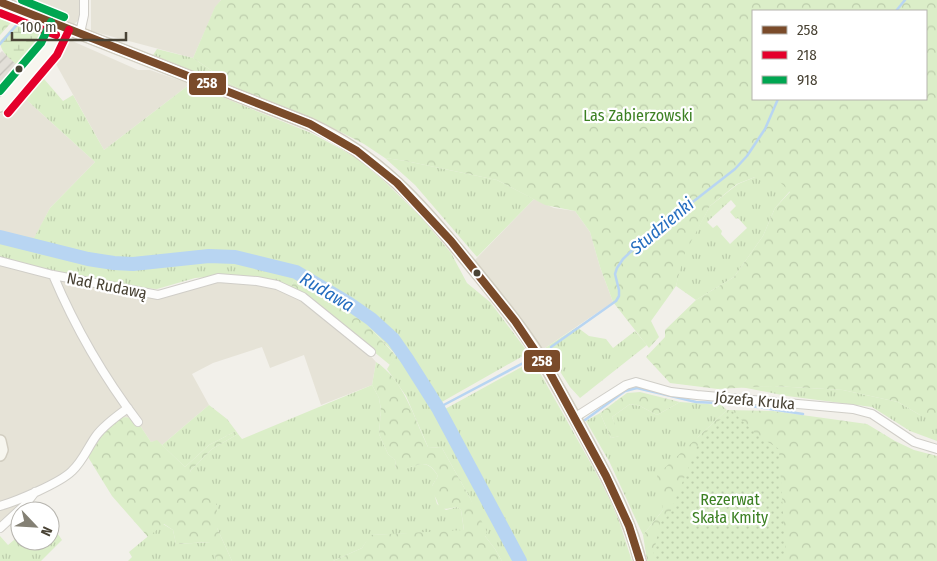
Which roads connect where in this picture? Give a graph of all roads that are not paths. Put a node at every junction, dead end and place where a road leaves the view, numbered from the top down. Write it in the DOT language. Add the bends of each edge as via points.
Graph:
graph roads {
  1 [pos="84,0"];
  2 [pos="0,2"];
  3 [pos="60,26"];
  4 [pos="80,33"];
  5 [pos="0,106"];
  6 [pos="0,261"];
  7 [pos="52,274"];
  8 [pos="371,352"];
  9 [pos="128,408"];
  10 [pos="574,418"];
  11 [pos="138,422"];
  12 [pos="0,441"];
  13 [pos="937,449"];
  14 [pos="0,455"];
  15 [pos="36,491"];
  16 [pos="0,506"];
  17 [pos="0,528"];
  18 [pos="640,561"];
  1 -- 4 [label="street"];
  2 -- 3 [label="main road"];
  3 -- 4 [label="main road"];
  3 -- 5 [label="main road" via="49,49"];
  4 -- 10 [label="main road" via="310,124 372,161 418,203 504,307 535,349"];
  6 -- 7 [label="street, Nad Rudawą"];
  7 -- 8 [label="street, Nad Rudawą" via="158,295 218,278 277,285 303,297"];
  7 -- 9 [label="street" via="91,354"];
  9 -- 11 [label="street"];
  9 -- 15 [label="street" via="96,435 72,472"];
  10 -- 13 [label="street, Józefa Kruka" via="636,382 671,392 853,409 872,414 914,442"];
  10 -- 18 [label="main road" via="620,504"];
  12 -- 14 [label="main road"];
  15 -- 16 [label="street"];
  15 -- 17 [label="street"];
}
